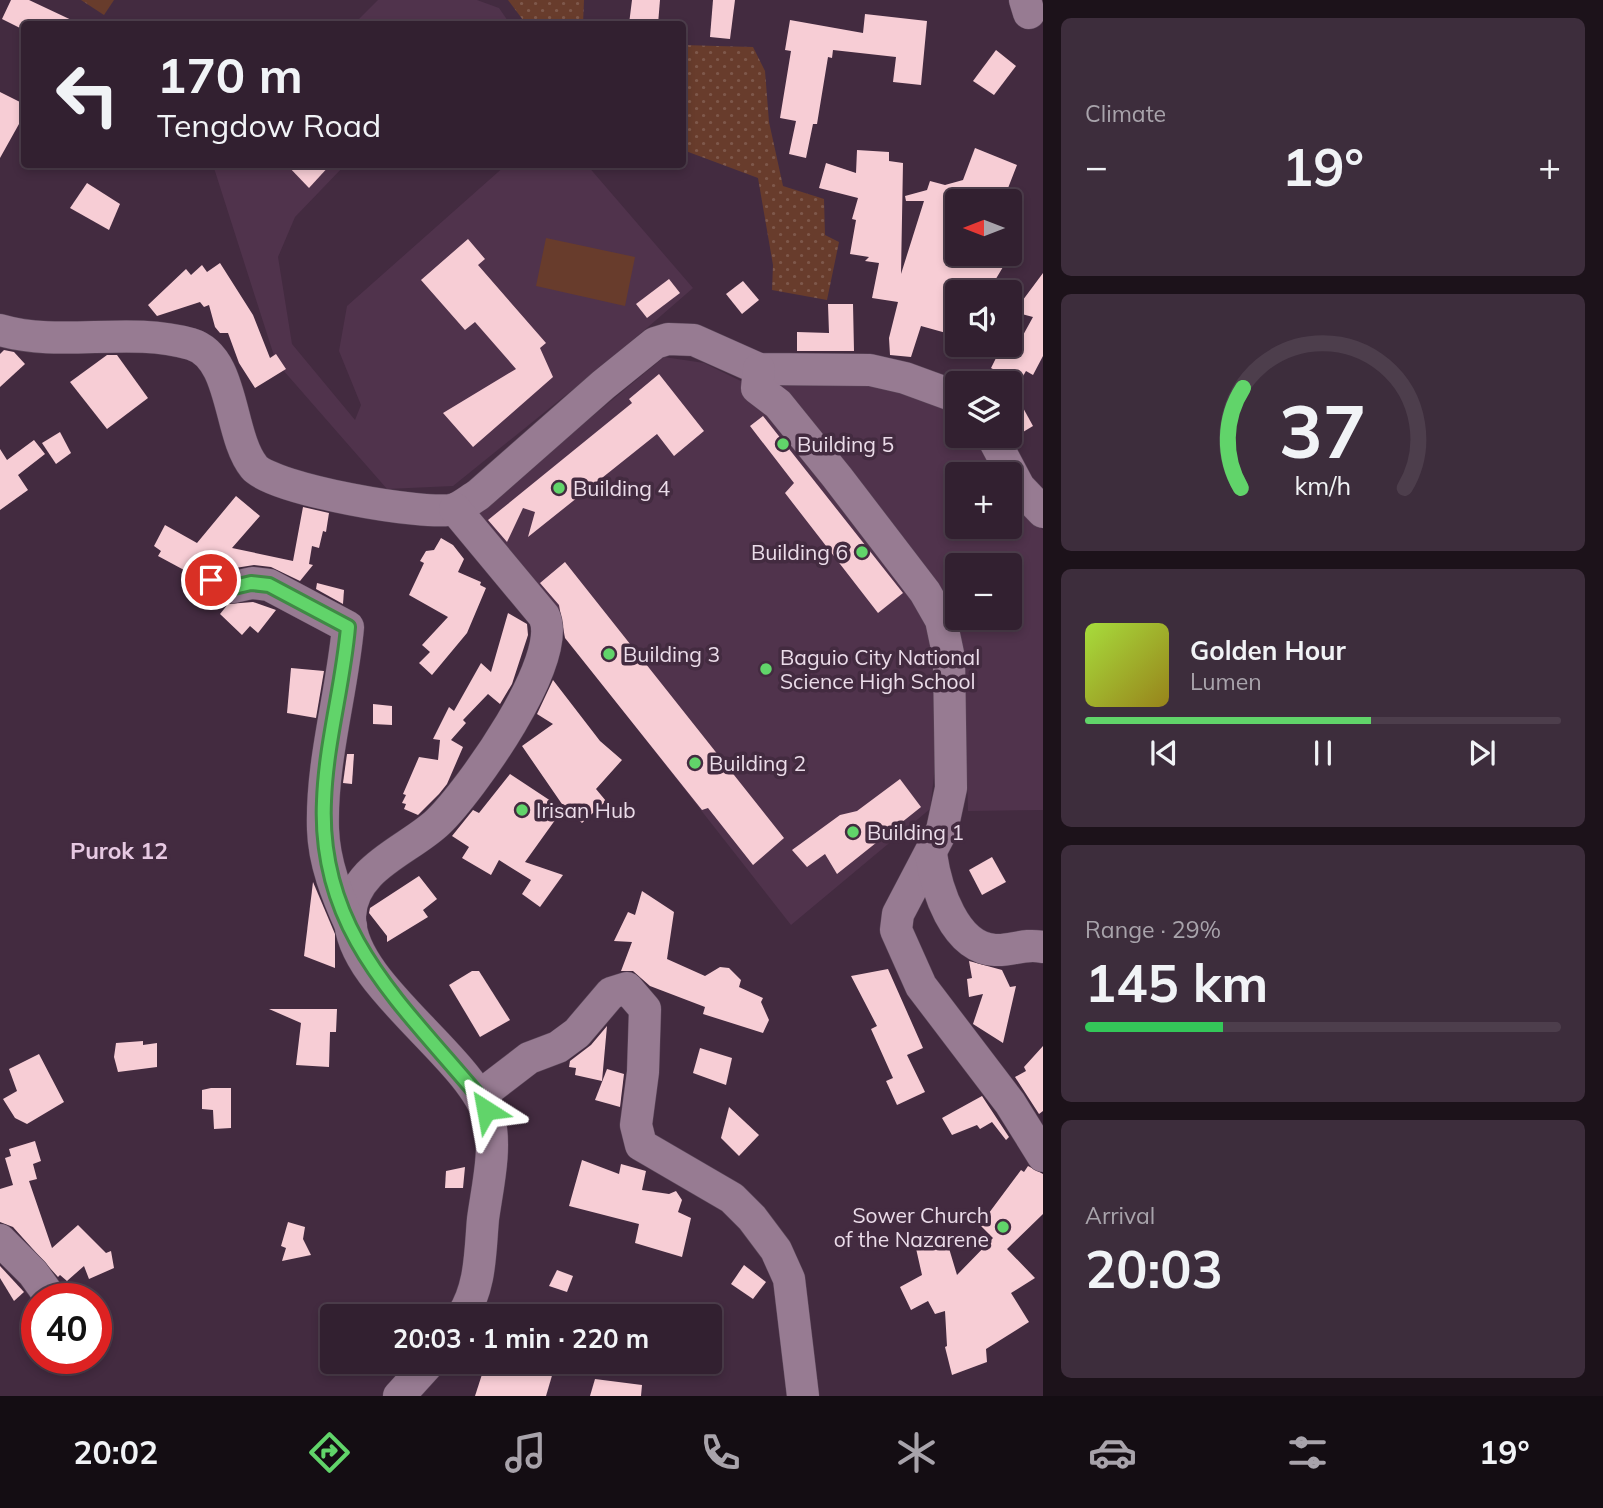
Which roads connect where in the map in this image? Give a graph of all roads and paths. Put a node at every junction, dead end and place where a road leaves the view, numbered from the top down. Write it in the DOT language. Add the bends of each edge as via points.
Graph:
graph roads {
  1 [pos="0,330"];
  2 [pos="758,369"];
  3 [pos="945,393"];
  4 [pos="998,448"];
  5 [pos="455,509"];
  6 [pos="1043,512"];
  7 [pos="211,580"];
  8 [pos="931,854"];
  9 [pos="351,927"];
  10 [pos="1043,947"];
  11 [pos="486,1110"];
  12 [pos="1043,1156"];
  13 [pos="0,1240"];
  14 [pos="40,1283"];
  15 [pos="467,1304"];
  16 [pos="419,1374"];
  17 [pos="399,1396"];
  18 [pos="803,1396"];
  1 -- 5 [label="street" via="24,337 118,336 191,344 210,354 244,452 255,470 326,496"];
  2 -- 3 [label="street" via="870,370"];
  2 -- 5 [label="street" via="694,340 655,343 488,487"];
  2 -- 8 [label="street" via="757,388 778,404 837,477 925,592 941,620 949,658 951,788 942,830"];
  4 -- 6 [label="street" via="1019,487"];
  5 -- 9 [label="street" via="544,616 544,647 526,697 487,762 437,822 379,864 352,905"];
  7 -- 9 [label="street" via="234,587 269,585 348,627 327,765 323,831 335,888"];
  8 -- 10 [label="street" via="939,891 971,943 996,950 1026,944"];
  8 -- 12 [label="street" via="898,914 897,930 921,986 1010,1103"];
  9 -- 11 [label="street" via="372,969"];
  11 -- 15 [label="street" via="491,1135 477,1283"];
  11 -- 18 [label="street" via="486,1091 530,1058 577,1034 611,993 626,988 645,1009 636,1125 641,1144 732,1198 776,1250 789,1279"];
  13 -- 14 [label="street"];
  16 -- 17 [label="street"];
}
